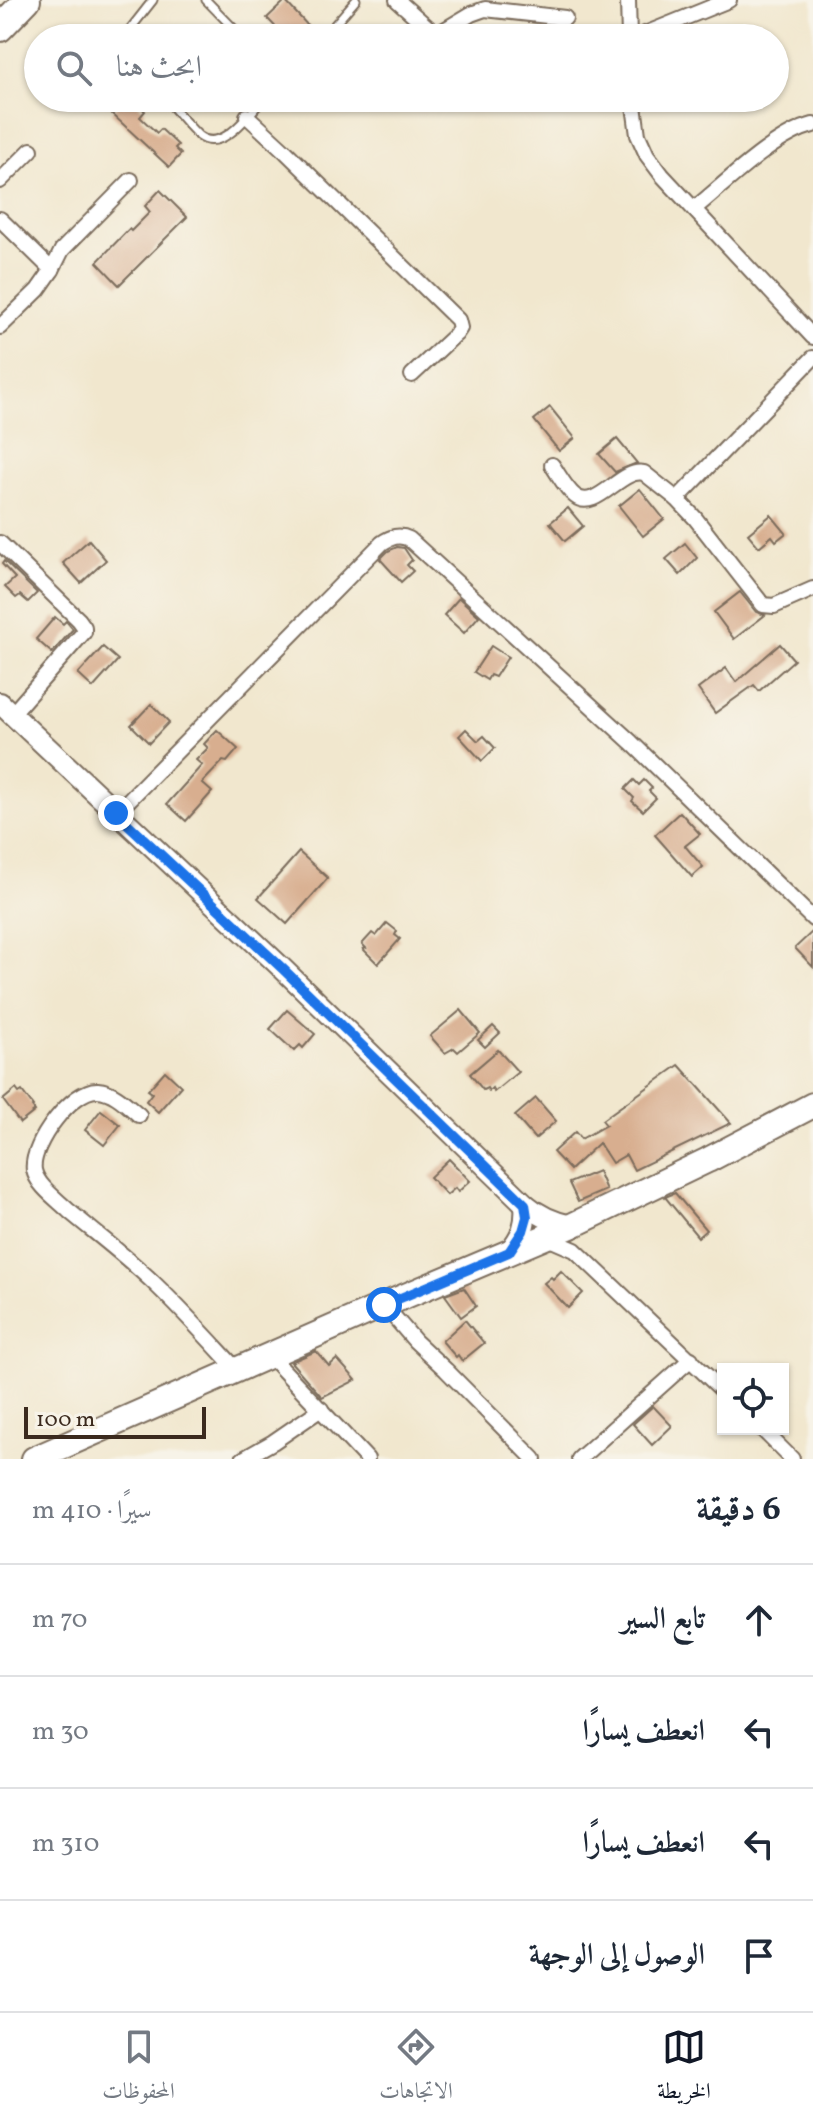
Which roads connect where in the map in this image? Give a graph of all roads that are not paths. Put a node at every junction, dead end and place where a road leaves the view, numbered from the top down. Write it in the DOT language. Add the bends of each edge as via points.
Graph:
graph roads {
  1 [pos="27,0"];
  2 [pos="153,0"];
  3 [pos="206,0"];
  4 [pos="356,0"];
  5 [pos="397,0"];
  6 [pos="628,0"];
  7 [pos="729,0"];
  8 [pos="565,18"];
  9 [pos="134,24"];
  10 [pos="229,24"];
  11 [pos="335,24"];
  12 [pos="424,24"];
  13 [pos="454,24"];
  14 [pos="631,24"];
  15 [pos="668,24"];
  16 [pos="0,28"];
  17 [pos="178,112"];
  18 [pos="251,112"];
  19 [pos="635,112"];
  20 [pos="247,116"];
  21 [pos="813,125"];
  22 [pos="31,150"];
  23 [pos="131,180"];
  24 [pos="0,181"];
  25 [pos="694,209"];
  26 [pos="0,219"];
  27 [pos="52,270"];
  28 [pos="0,327"];
  29 [pos="813,337"];
  30 [pos="813,358"];
  31 [pos="412,375"];
  32 [pos="552,465"];
  33 [pos="677,499"];
  34 [pos="0,543"];
  35 [pos="813,589"];
  36 [pos="6,709"];
  37 [pos="116,813"];
  38 [pos="813,919"];
  39 [pos="813,1105"];
  40 [pos="139,1115"];
  41 [pos="525,1204"];
  42 [pos="571,1226"];
  43 [pos="545,1237"];
  44 [pos="509,1252"];
  45 [pos="384,1305"];
  46 [pos="269,1355"];
  47 [pos="691,1359"];
  48 [pos="237,1370"];
  49 [pos="717,1385"];
  50 [pos="321,1409"];
  51 [pos="768,1435"];
  52 [pos="34,1459"];
  53 [pos="243,1459"];
  54 [pos="367,1459"];
  55 [pos="534,1459"];
  56 [pos="579,1459"];
  57 [pos="792,1459"];
  1 -- 16 [label="highway"];
  2 -- 9 [label="lane"];
  3 -- 10 [label="lane"];
  4 -- 11 [label="lane"];
  5 -- 12 [label="street"];
  6 -- 14 [label="street"];
  7 -- 15 [label="street"];
  8 -- 13 [label="street" via="485,9"];
  17 -- 20 [label="lane" via="202,138 218,141"];
  18 -- 20 [label="lane"];
  19 -- 25 [label="street" via="647,155"];
  20 -- 31 [label="street" via="458,320 459,331"];
  21 -- 25 [label="street" via="767,150"];
  22 -- 24 [label="street"];
  23 -- 27 [label="street" via="62,250"];
  25 -- 29 [label="street"];
  26 -- 27 [label="street"];
  27 -- 28 [label="street"];
  30 -- 33 [label="street"];
  32 -- 33 [label="street" via="576,498 587,501 638,471"];
  33 -- 35 [label="street" via="763,605"];
  34 -- 36 [label="street" via="84,627"];
  36 -- 37 [label="street"];
  37 -- 38 [label="street" via="382,543 404,537 631,742"];
  37 -- 41 [label="street"];
  39 -- 42 [label="main road"];
  40 -- 48 [label="street" via="104,1091 80,1096 42,1137 34,1172 58,1201 156,1285"];
  41 -- 42 [label="street" via="553,1222"];
  41 -- 44 [label="street" via="523,1231"];
  42 -- 43 [label="main road"];
  43 -- 44 [label="main road"];
  43 -- 47 [label="street" via="575,1250"];
  44 -- 45 [label="main road"];
  45 -- 46 [label="main road"];
  45 -- 55 [label="street"];
  46 -- 48 [label="main road"];
  46 -- 50 [label="street"];
  47 -- 49 [label="street"];
  47 -- 56 [label="street"];
  48 -- 52 [label="main road"];
  50 -- 53 [label="street"];
  50 -- 54 [label="street"];
  51 -- 57 [label="street"];
}
